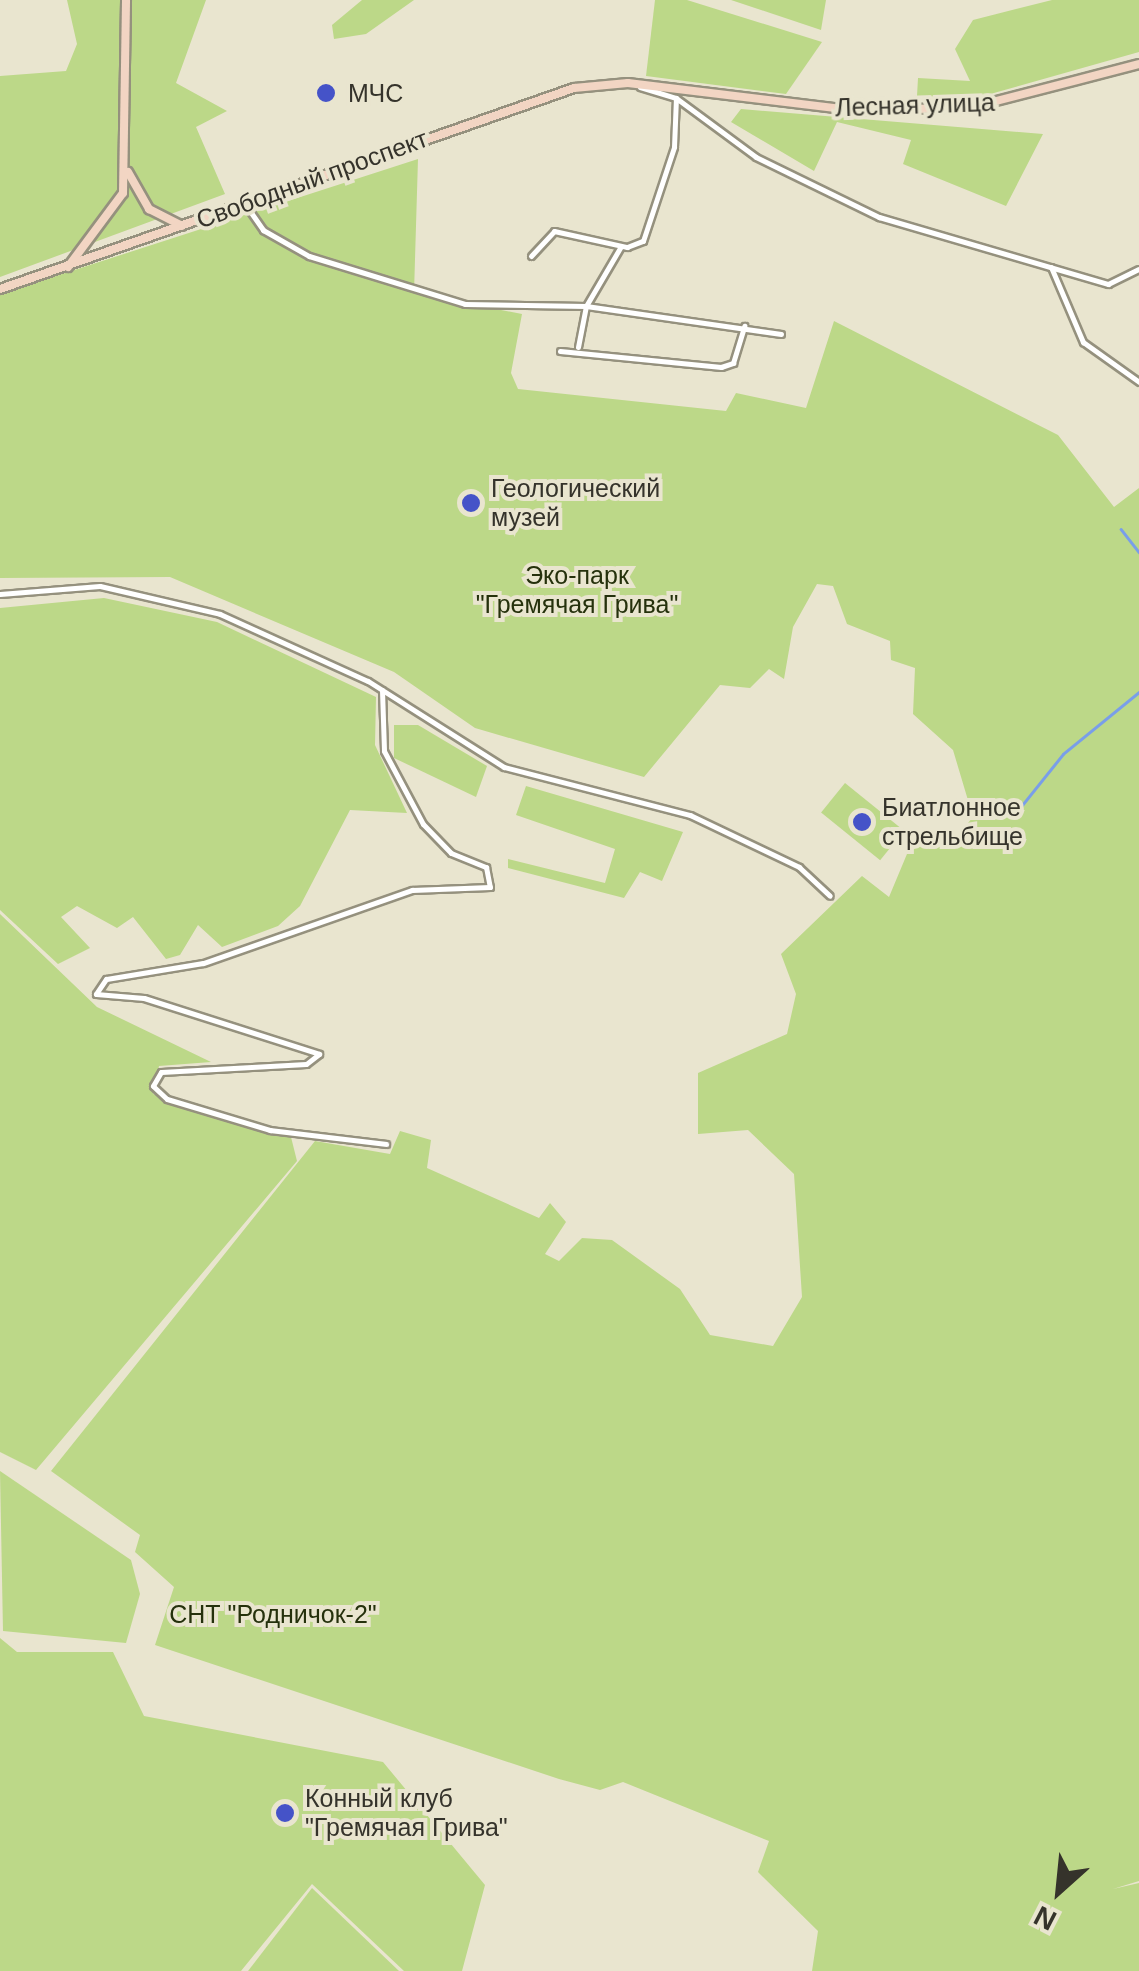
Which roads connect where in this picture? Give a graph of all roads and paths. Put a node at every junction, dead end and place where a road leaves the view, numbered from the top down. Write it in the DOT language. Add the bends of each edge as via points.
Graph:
graph roads {
  1 [pos="126,0"];
  2 [pos="1139,64"];
  3 [pos="628,83"];
  4 [pos="676,98"];
  5 [pos="128,171"];
  6 [pos="245,204"];
  7 [pos="182,226"];
  8 [pos="620,246"];
  9 [pos="530,256"];
  10 [pos="1050,264"];
  11 [pos="68,267"];
  12 [pos="1139,268"];
  13 [pos="0,290"];
  14 [pos="586,306"];
  15 [pos="744,326"];
  16 [pos="781,334"];
  17 [pos="578,347"];
  18 [pos="560,351"];
  19 [pos="1139,382"];
  20 [pos="0,594"];
  21 [pos="382,690"];
  22 [pos="830,896"];
  23 [pos="386,1144"];
  1 -- 5 [label="main road"];
  2 -- 3 [label="main road, Лесная улица" via="1002,103 900,110"];
  3 -- 4 [label="street"];
  3 -- 6 [label="main road, Свободный проспект" via="574,88"];
  4 -- 8 [label="street" via="674,147 643,241"];
  4 -- 10 [label="street" via="756,156 866,212"];
  5 -- 7 [label="main road" via="149,208"];
  5 -- 11 [label="main road" via="120,199"];
  6 -- 7 [label="main road, Свободный проспект"];
  6 -- 14 [label="street" via="263,230 358,274 465,304"];
  7 -- 11 [label="main road, Свободный проспект"];
  8 -- 9 [label="street" via="554,231"];
  8 -- 14 [label="street"];
  10 -- 12 [label="street" via="1108,284"];
  10 -- 19 [label="street" via="1082,342"];
  11 -- 13 [label="main road, Свободный проспект"];
  14 -- 15 [label="street"];
  14 -- 17 [label="street"];
  15 -- 16 [label="street"];
  15 -- 17 [label="street" via="733,363 721,368"];
  17 -- 18 [label="street"];
  20 -- 21 [label="street" via="100,586 161,598 220,614"];
  21 -- 22 [label="street" via="504,767 690,814 798,867"];
  21 -- 23 [label="street" via="384,750 423,824 451,853 486,868 490,887 412,890 203,963 106,979 96,994 144,998 319,1054 306,1064 160,1072 154,1089 167,1099 270,1130"];
}
